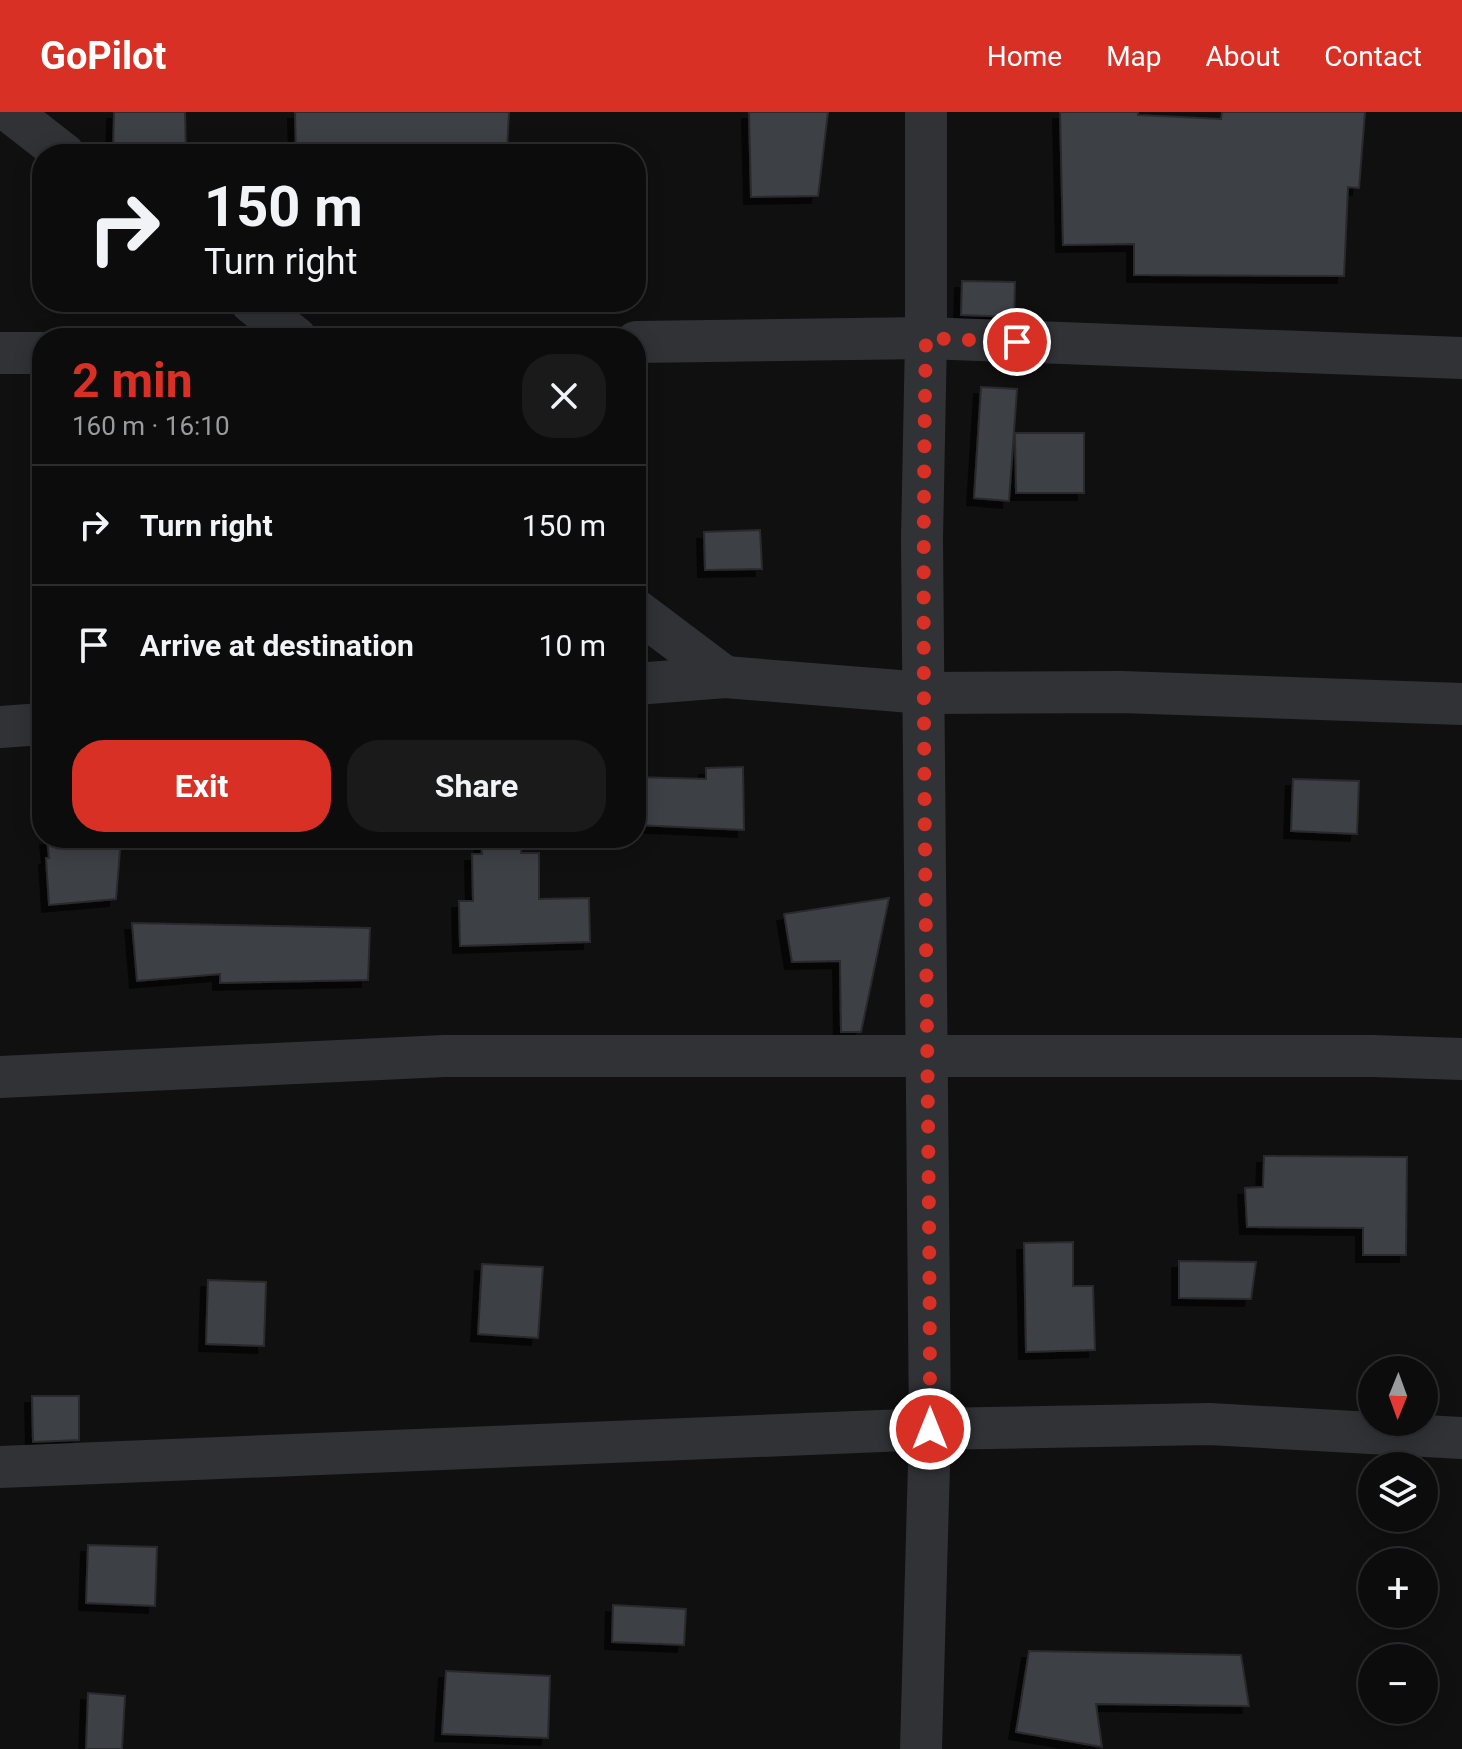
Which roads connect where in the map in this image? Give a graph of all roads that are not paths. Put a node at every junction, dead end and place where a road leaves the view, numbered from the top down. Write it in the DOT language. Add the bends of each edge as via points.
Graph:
graph roads {
  1 [pos="10,112"];
  2 [pos="926,112"];
  3 [pos="51,144"];
  4 [pos="264,312"];
  5 [pos="284,328"];
  6 [pos="926,338"];
  7 [pos="646,342"];
  8 [pos="0,353"];
  9 [pos="32,353"];
  10 [pos="1462,358"];
  11 [pos="646,618"];
  12 [pos="725,677"];
  13 [pos="646,683"];
  14 [pos="924,693"];
  15 [pos="1462,704"];
  16 [pos="32,725"];
  17 [pos="0,727"];
  18 [pos="929,1056"];
  19 [pos="1462,1059"];
  20 [pos="0,1077"];
  21 [pos="930,1429"];
  22 [pos="1462,1438"];
  23 [pos="0,1467"];
  24 [pos="921,1749"];
  1 -- 3 [label="street"];
  2 -- 6 [label="street"];
  4 -- 5 [label="street"];
  6 -- 7 [label="street"];
  6 -- 10 [label="street"];
  6 -- 14 [label="street"];
  8 -- 9 [label="street"];
  11 -- 12 [label="street"];
  12 -- 13 [label="street"];
  12 -- 14 [label="street"];
  14 -- 15 [label="street" via="1122,692"];
  14 -- 18 [label="street"];
  16 -- 17 [label="street"];
  18 -- 19 [label="street"];
  18 -- 20 [label="street" via="444,1056"];
  18 -- 21 [label="street"];
  21 -- 22 [label="street" via="1209,1424"];
  21 -- 23 [label="street"];
  21 -- 24 [label="street"];
}
